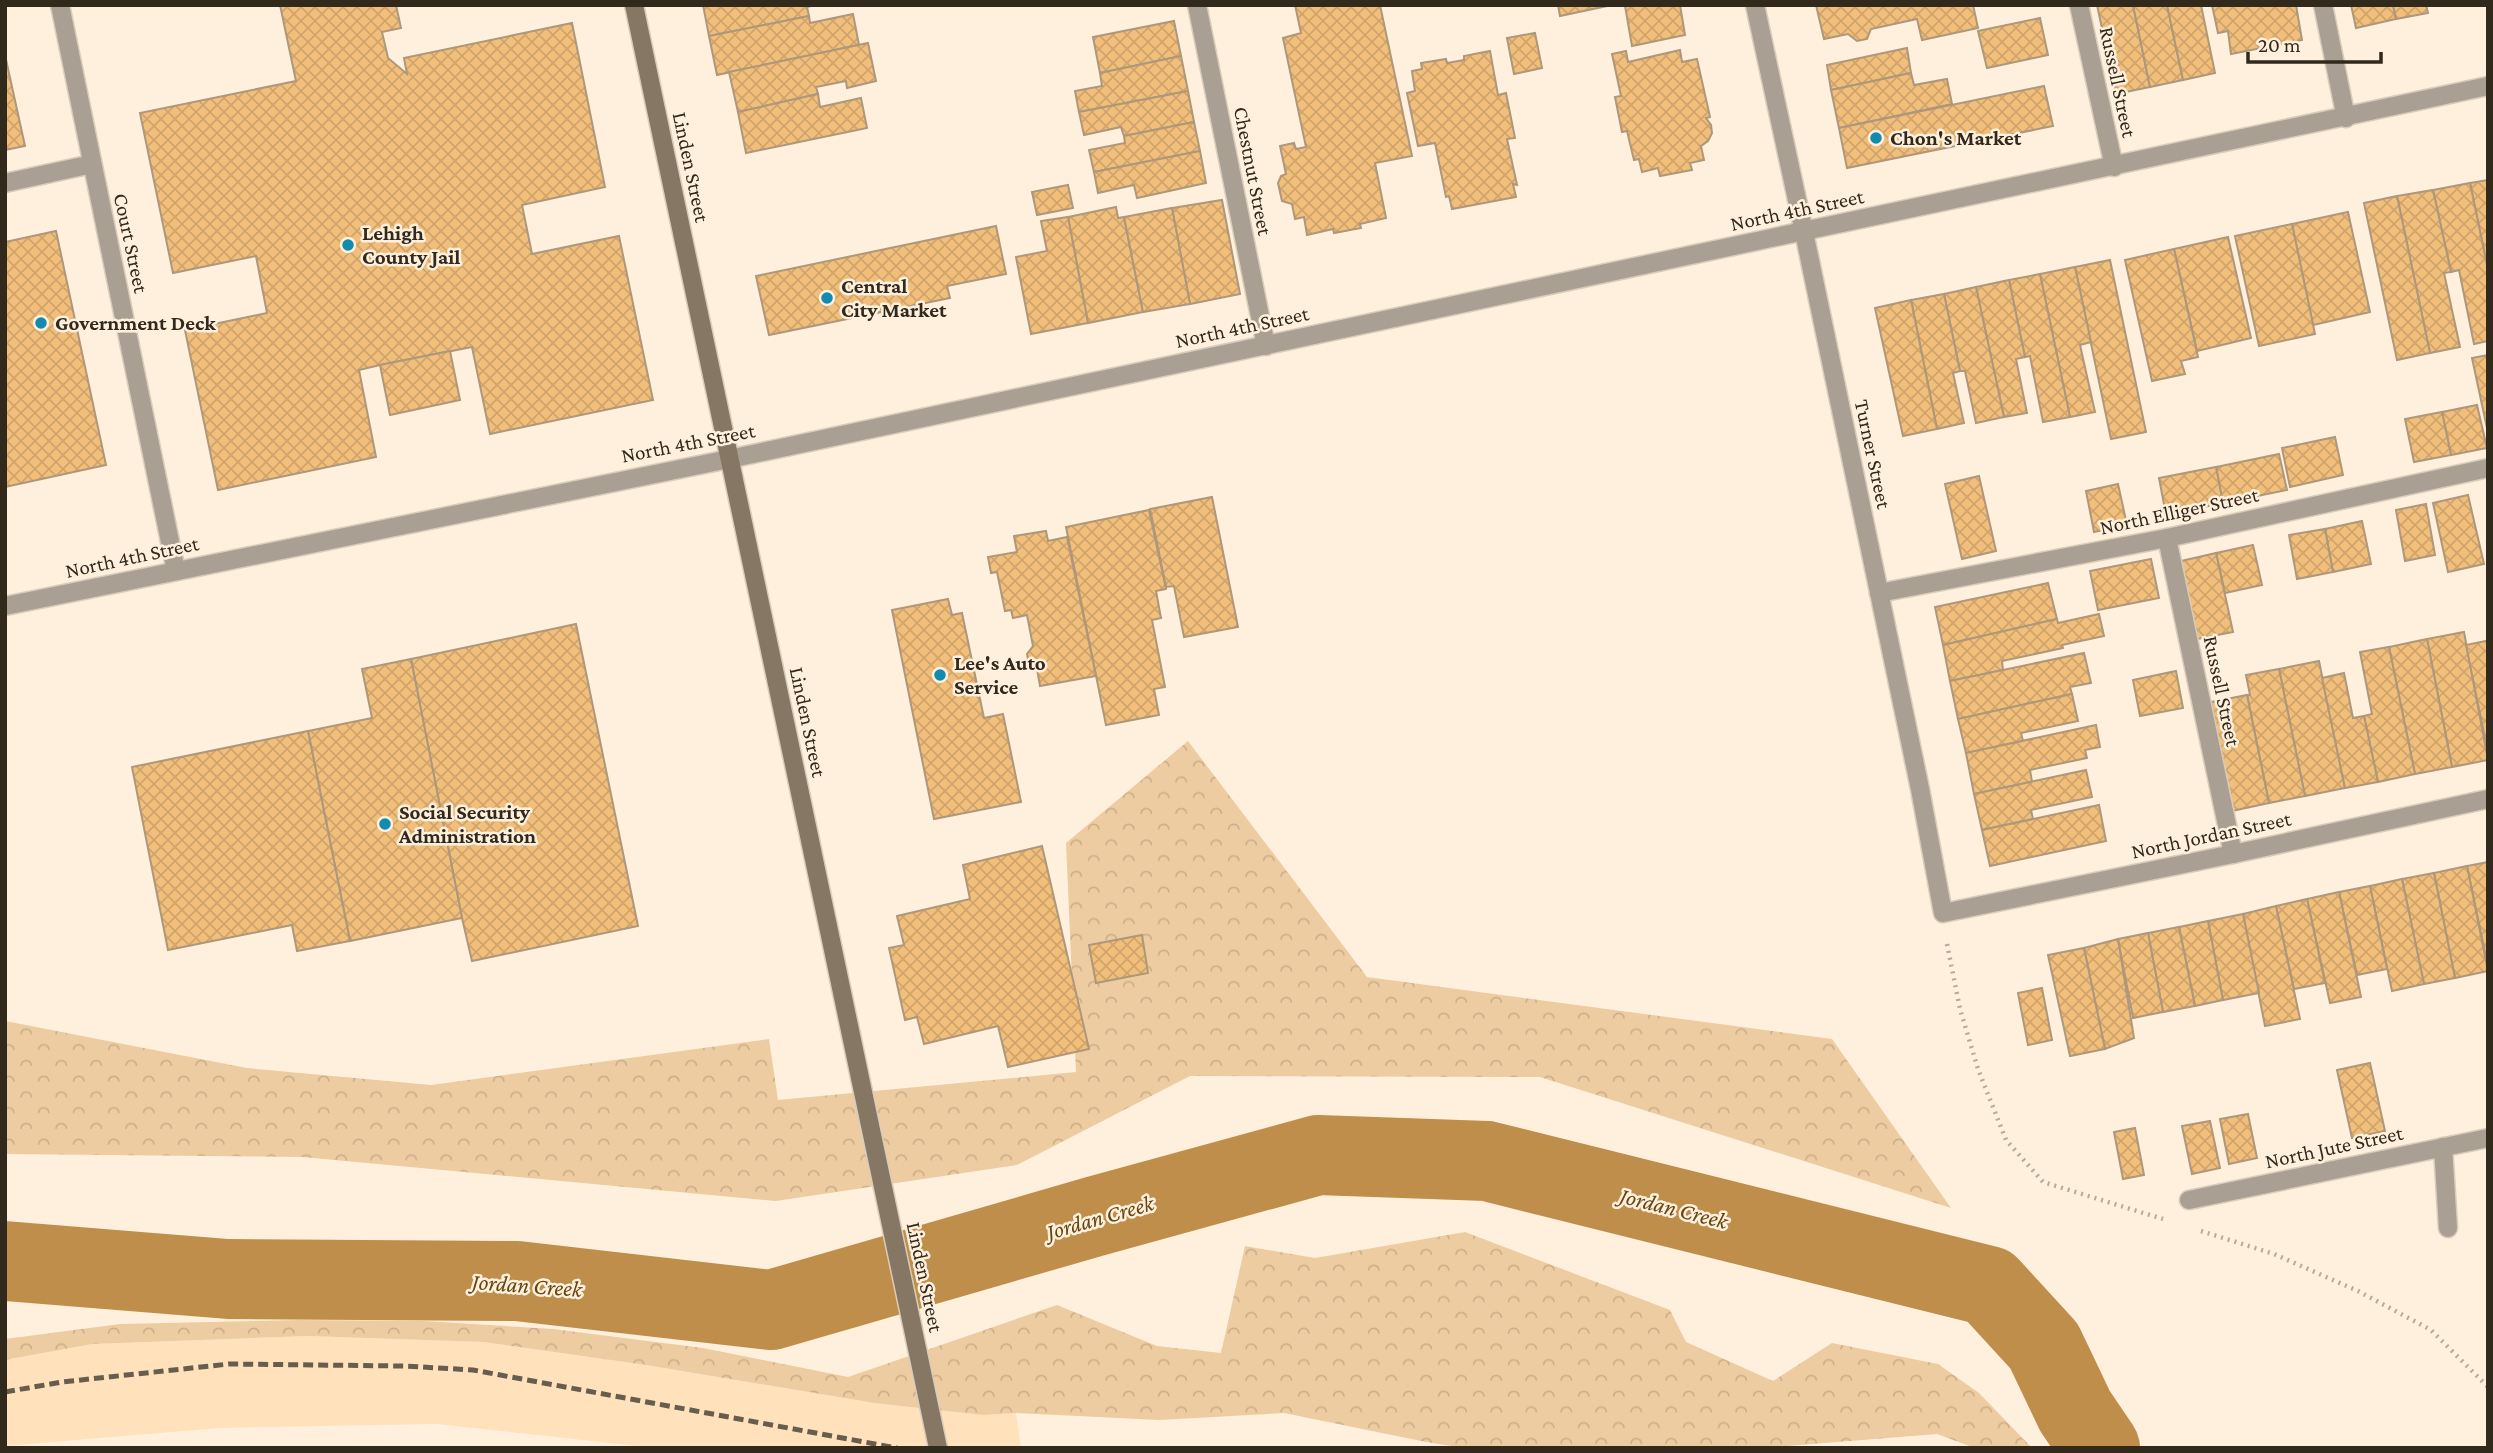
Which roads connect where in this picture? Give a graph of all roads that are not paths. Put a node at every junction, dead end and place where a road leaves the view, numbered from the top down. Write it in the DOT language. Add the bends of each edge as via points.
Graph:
graph roads {
  1 [pos="60,5"];
  2 [pos="634,5"];
  3 [pos="1197,5"];
  4 [pos="1755,5"];
  5 [pos="2078,5"];
  6 [pos="2323,5"];
  7 [pos="2488,86"];
  8 [pos="2346,118"];
  9 [pos="92,164"];
  10 [pos="2114,167"];
  11 [pos="5,183"];
  12 [pos="1804,232"];
  13 [pos="1266,346"];
  14 [pos="729,459"];
  15 [pos="2488,468"];
  16 [pos="2167,538"];
  17 [pos="176,571"];
  18 [pos="1879,593"];
  19 [pos="5,606"];
  20 [pos="2488,799"];
  21 [pos="2234,854"];
  22 [pos="1943,913"];
  23 [pos="2488,1138"];
  24 [pos="2443,1147"];
  25 [pos="2189,1200"];
  26 [pos="2448,1228"];
  27 [pos="938,1448"];
  1 -- 9 [label="street, Court Street"];
  2 -- 14 [label="main road, Linden Street"];
  3 -- 13 [label="street, Chestnut Street"];
  4 -- 12 [label="street, Turner Street"];
  5 -- 10 [label="street, Russell Street"];
  6 -- 8 [label="street"];
  7 -- 8 [label="street, North 4th Street"];
  8 -- 10 [label="street, North 4th Street"];
  9 -- 11 [label="street"];
  9 -- 17 [label="street, Court Street"];
  10 -- 12 [label="street, North 4th Street"];
  12 -- 13 [label="street, North 4th Street"];
  12 -- 18 [label="street, Turner Street"];
  13 -- 14 [label="street, North 4th Street"];
  14 -- 17 [label="street, North 4th Street"];
  14 -- 27 [label="main road, Linden Street"];
  15 -- 16 [label="street, North Elliger Street"];
  16 -- 18 [label="street, North Elliger Street"];
  16 -- 21 [label="street, Russell Street"];
  17 -- 19 [label="street, North 4th Street"];
  18 -- 22 [label="street, Turner Street"];
  20 -- 21 [label="street, North Jordan Street"];
  21 -- 22 [label="street, North Jordan Street"];
  23 -- 24 [label="street, North Jute Street"];
  24 -- 25 [label="street, North Jute Street"];
  24 -- 26 [label="street"];
}
